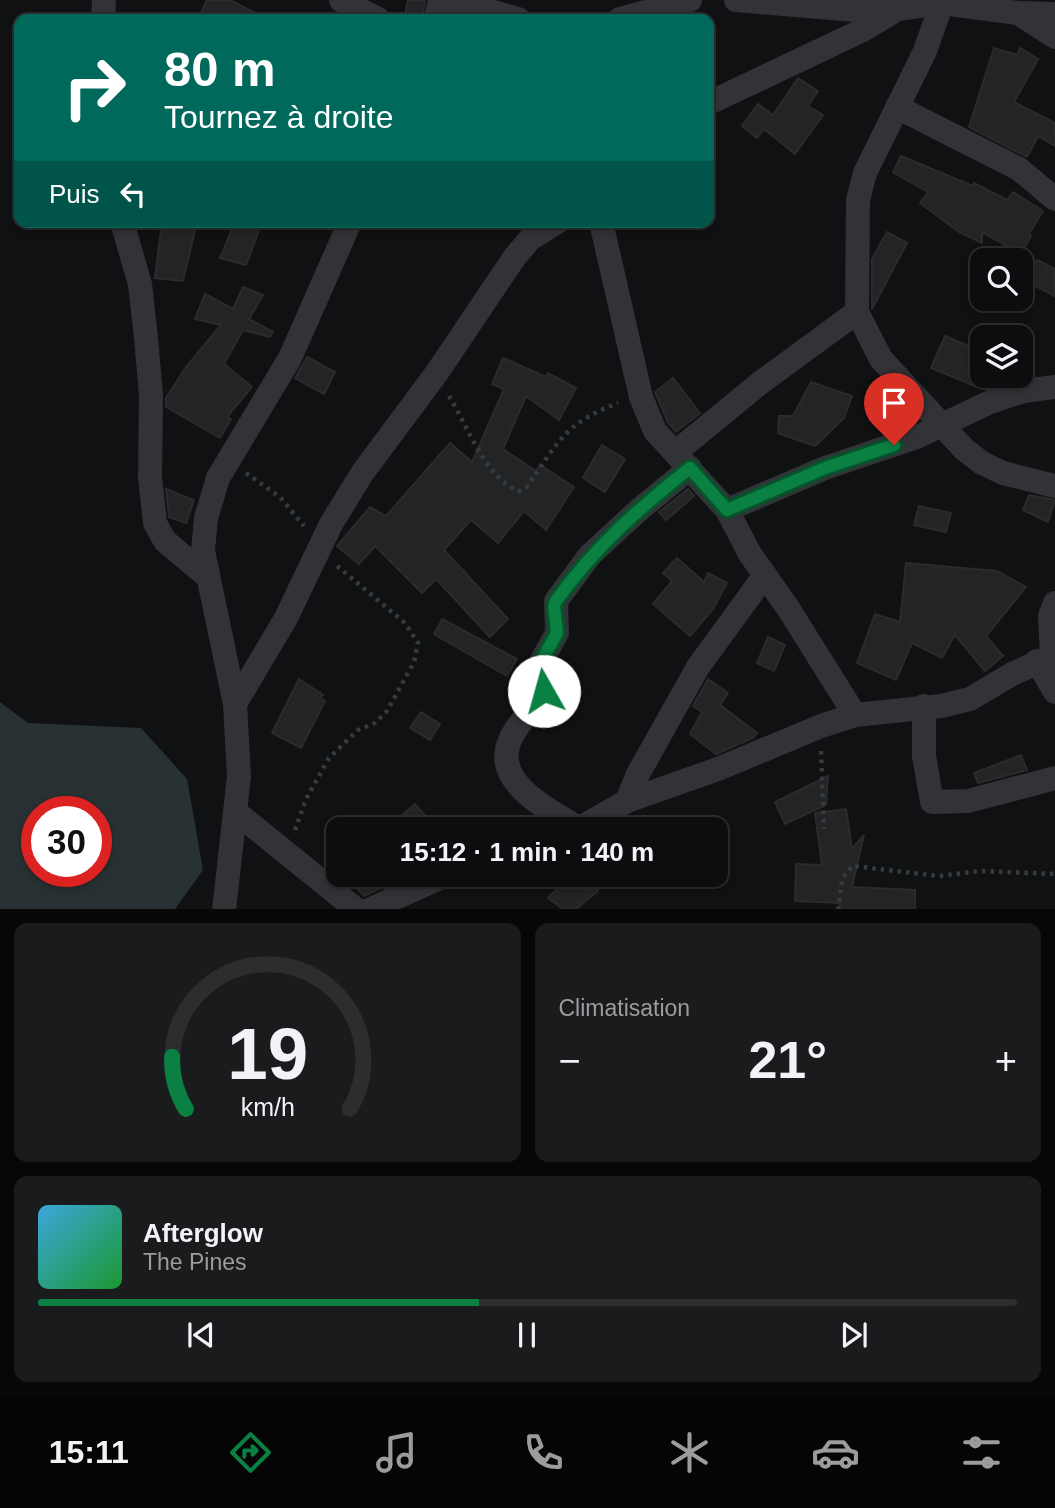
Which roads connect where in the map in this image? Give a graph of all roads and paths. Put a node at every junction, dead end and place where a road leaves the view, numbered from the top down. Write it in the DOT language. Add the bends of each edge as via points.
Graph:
graph roads {
  1 [pos="341,0"];
  2 [pos="451,0"];
  3 [pos="690,0"];
  4 [pos="736,0"];
  5 [pos="943,1"];
  6 [pos="799,4"];
  7 [pos="897,9"];
  8 [pos="1018,13"];
  9 [pos="368,14"];
  10 [pos="500,14"];
  11 [pos="638,14"];
  12 [pos="1055,14"];
  13 [pos="1055,37"];
  14 [pos="714,101"];
  15 [pos="897,107"];
  16 [pos="1055,199"];
  17 [pos="124,228"];
  18 [pos="347,228"];
  19 [pos="547,228"];
  20 [pos="602,228"];
  21 [pos="857,312"];
  22 [pos="436,374"];
  23 [pos="1055,387"];
  24 [pos="641,397"];
  25 [pos="942,426"];
  26 [pos="229,460"];
  27 [pos="683,460"];
  28 [pos="1055,486"];
  29 [pos="727,510"];
  30 [pos="321,546"];
  31 [pos="765,575"];
  32 [pos="208,577"];
  33 [pos="1055,603"];
  34 [pos="1048,657"];
  35 [pos="1055,692"];
  36 [pos="235,704"];
  37 [pos="923,706"];
  38 [pos="855,715"];
  39 [pos="821,726"];
  40 [pos="1055,778"];
  41 [pos="627,801"];
  42 [pos="237,813"];
  43 [pos="561,817"];
  44 [pos="599,817"];
  45 [pos="824,829"];
  46 [pos="287,850"];
  47 [pos="1055,874"];
  48 [pos="419,887"];
  49 [pos="224,909"];
  50 [pos="357,909"];
  51 [pos="369,909"];
  52 [pos="838,909"];
  1 -- 9 [label="street"];
  2 -- 10 [label="street"];
  3 -- 11 [label="street"];
  4 -- 6 [label="street"];
  5 -- 7 [label="street"];
  5 -- 8 [label="street"];
  5 -- 15 [label="street"];
  6 -- 7 [label="street"];
  7 -- 14 [label="street" via="863,30"];
  8 -- 12 [label="street"];
  8 -- 13 [label="street"];
  15 -- 16 [label="street" via="1018,169"];
  15 -- 21 [label="street" via="865,173 858,200"];
  17 -- 32 [label="street" via="140,284 146,338 155,523 165,541"];
  18 -- 26 [label="street" via="290,358"];
  19 -- 22 [label="street" via="514,258"];
  20 -- 24 [label="street"];
  21 -- 25 [label="street" via="881,359"];
  21 -- 27 [label="street" via="760,383"];
  22 -- 24 [label="path" via="486,460 504,482 519,491 577,421"];
  22 -- 30 [label="street" via="363,472"];
  23 -- 25 [label="street" via="990,402"];
  24 -- 27 [label="street" via="655,430"];
  25 -- 28 [label="street" via="982,463"];
  25 -- 29 [label="street"];
  26 -- 30 [label="path" via="280,497"];
  26 -- 32 [label="street" via="213,490 206,518 203,551"];
  27 -- 29 [label="street"];
  27 -- 43 [label="street" via="640,509 590,555 554,606 557,633 536,671 544,691 506,751 512,776 521,788"];
  29 -- 31 [label="street"];
  30 -- 36 [label="street" via="286,618"];
  30 -- 46 [label="path" via="335,564 405,623 418,643 414,662 387,711 329,758 306,799"];
  31 -- 38 [label="street"];
  31 -- 41 [label="street" via="698,667"];
  32 -- 36 [label="street"];
  33 -- 34 [label="street"];
  34 -- 35 [label="street"];
  34 -- 37 [label="street" via="970,699"];
  36 -- 42 [label="street"];
  37 -- 38 [label="street"];
  37 -- 40 [label="street" via="923,756 932,802 968,802"];
  38 -- 39 [label="street"];
  39 -- 41 [label="street"];
  39 -- 45 [label="path"];
  41 -- 44 [label="street"];
  42 -- 46 [label="street"];
  42 -- 49 [label="street"];
  46 -- 50 [label="street"];
  47 -- 52 [label="path" via="980,871 939,876 852,866 842,879"];
  48 -- 51 [label="street"];
}
